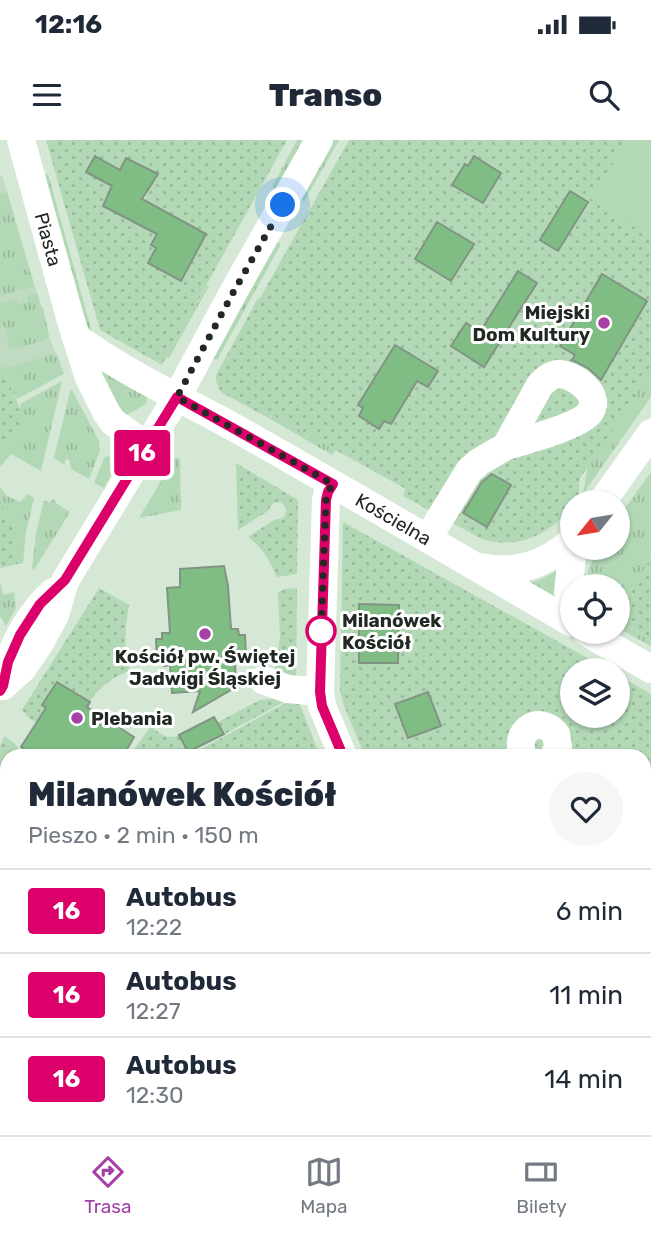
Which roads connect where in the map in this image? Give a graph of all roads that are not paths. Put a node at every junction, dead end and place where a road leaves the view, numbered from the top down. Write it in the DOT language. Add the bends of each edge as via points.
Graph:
graph roads {
  1 [pos="21,140"];
  2 [pos="319,140"];
  3 [pos="76,337"];
  4 [pos="177,397"];
  5 [pos="651,433"];
  6 [pos="146,446"];
  7 [pos="506,446"];
  8 [pos="333,484"];
  9 [pos="611,490"];
  10 [pos="428,538"];
  11 [pos="560,550"];
  12 [pos="474,565"];
  13 [pos="560,616"];
  14 [pos="607,644"];
  15 [pos="651,669"];
  16 [pos="263,680"];
  17 [pos="2,689"];
  18 [pos="320,692"];
  19 [pos="562,746"];
  20 [pos="340,749"];
  21 [pos="521,749"];
  1 -- 3 [label="street, Piasta"];
  2 -- 4 [label="street"];
  3 -- 4 [label="street"];
  3 -- 6 [label="street, Piasta" via="106,412"];
  4 -- 6 [label="street"];
  4 -- 8 [label="street, Kościelna"];
  5 -- 9 [label="street"];
  6 -- 17 [label="street" via="65,580 40,604 20,635"];
  7 -- 10 [label="street" via="469,471"];
  8 -- 10 [label="street, Kościelna"];
  8 -- 18 [label="street" via="326,500"];
  10 -- 12 [label="street, Kościelna"];
  11 -- 12 [label="street" via="528,568 494,570"];
  12 -- 13 [label="street, Kościelna"];
  14 -- 15 [label="street"];
  16 -- 18 [label="street" via="288,689"];
  18 -- 20 [label="street"];
  19 -- 21 [label="street" via="552,730 533,726 520,741"];
}
